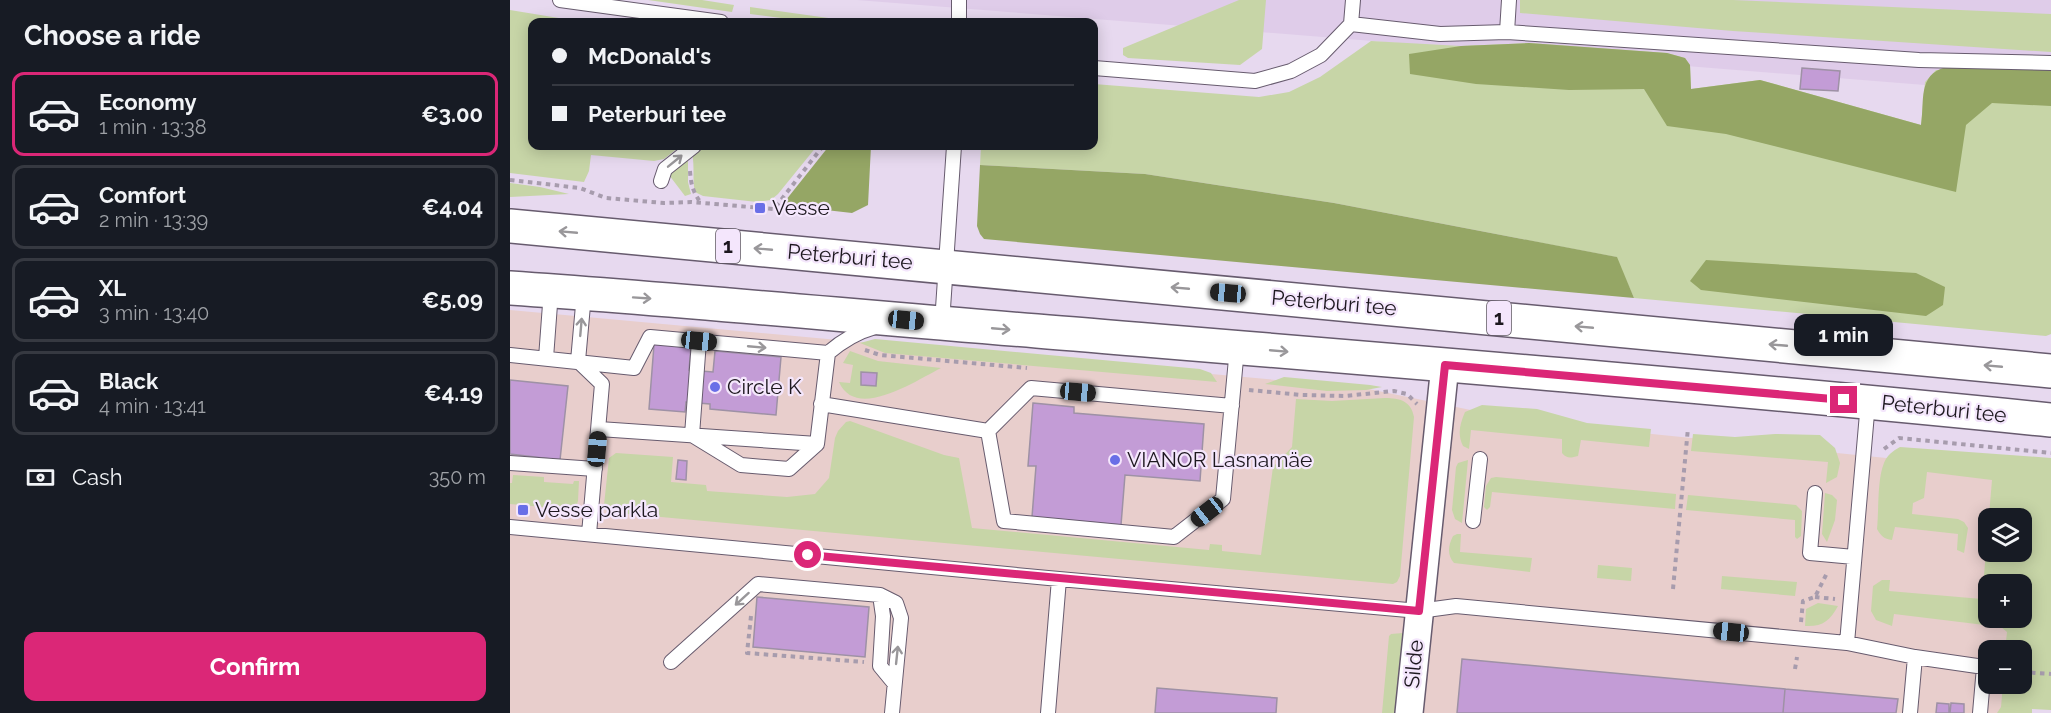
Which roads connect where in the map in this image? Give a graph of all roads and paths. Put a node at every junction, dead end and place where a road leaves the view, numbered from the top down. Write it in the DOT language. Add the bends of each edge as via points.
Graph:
graph roads {
  1 [pos="560,0"];
  2 [pos="959,0"];
  3 [pos="1353,0"];
  4 [pos="1509,0"];
  5 [pos="691,18"];
  6 [pos="959,18"];
  7 [pos="1351,24"];
  8 [pos="1507,32"];
  9 [pos="2051,63"];
  10 [pos="1098,68"];
  11 [pos="689,150"];
  12 [pos="954,150"];
  13 [pos="661,181"];
  14 [pos="510,226"];
  15 [pos="946,266"];
  16 [pos="510,288"];
  17 [pos="551,291"];
  18 [pos="584,294"];
  19 [pos="906,320"];
  20 [pos="942,324"];
  21 [pos="699,341"];
  22 [pos="1237,348"];
  23 [pos="828,353"];
  24 [pos="510,355"];
  25 [pos="546,358"];
  26 [pos="578,361"];
  27 [pos="1445,365"];
  28 [pos="2051,371"];
  29 [pos="1868,402"];
  30 [pos="821,405"];
  31 [pos="1232,406"];
  32 [pos="2051,420"];
  33 [pos="1688,428"];
  34 [pos="599,429"];
  35 [pos="988,431"];
  36 [pos="692,435"];
  37 [pos="817,444"];
  38 [pos="1882,453"];
  39 [pos="2051,453"];
  40 [pos="1480,459"];
  41 [pos="510,463"];
  42 [pos="595,469"];
  43 [pos="1815,493"];
  44 [pos="1473,522"];
  45 [pos="510,527"];
  46 [pos="589,534"];
  47 [pos="1831,555"];
  48 [pos="1854,557"];
  49 [pos="1059,579"];
  50 [pos="1674,589"];
  51 [pos="1419,611"];
  52 [pos="752,612"];
  53 [pos="1799,638"];
  54 [pos="1847,643"];
  55 [pos="1915,657"];
  56 [pos="671,662"];
  57 [pos="1795,669"];
  58 [pos="869,671"];
  59 [pos="2032,673"];
  60 [pos="2051,674"];
  61 [pos="892,713"];
  62 [pos="1048,713"];
  63 [pos="1409,713"];
  64 [pos="1910,713"];
  65 [pos="1980,713"];
  1 -- 5 [label="lane"];
  2 -- 6 [label="lane"];
  3 -- 7 [label="lane"];
  4 -- 8 [label="lane"];
  7 -- 8 [label="lane" via="1440,33"];
  7 -- 10 [label="lane" via="1322,55 1291,71 1255,81"];
  8 -- 9 [label="lane" via="1919,60"];
  13 -- 11 [label="lane, one-way" via="665,169"];
  12 -- 15 [label="lane"];
  15 -- 14 [label="highway, Peterburi tee / 1, one-way"];
  15 -- 20 [label="lane"];
  28 -- 15 [label="highway, Peterburi tee / 1, one-way"];
  16 -- 17 [label="highway, Peterburi tee"];
  17 -- 18 [label="highway, Peterburi tee"];
  17 -- 25 [label="lane"];
  18 -- 19 [label="highway, Peterburi tee, one-way"];
  26 -- 18 [label="lane, one-way"];
  19 -- 20 [label="highway, Peterburi tee"];
  19 -- 23 [label="lane" via="862,331"];
  20 -- 22 [label="highway, Peterburi tee, one-way"];
  21 -- 23 [label="lane, one-way"];
  21 -- 26 [label="lane" via="650,337 634,368"];
  21 -- 36 [label="lane"];
  22 -- 27 [label="highway, Peterburi tee, one-way"];
  22 -- 31 [label="lane"];
  23 -- 30 [label="lane"];
  24 -- 25 [label="lane"];
  25 -- 26 [label="lane"];
  26 -- 34 [label="lane" via="602,384"];
  27 -- 29 [label="highway, Peterburi tee"];
  27 -- 51 [label="street, Silde"];
  29 -- 32 [label="highway, Peterburi tee"];
  29 -- 48 [label="lane"];
  30 -- 35 [label="lane"];
  30 -- 37 [label="lane"];
  31 -- 35 [label="lane" via="1031,388"];
  31 -- 35 [label="lane" via="1223,499 1174,537 1004,521"];
  33 -- 50 [label="path"];
  34 -- 36 [label="lane"];
  34 -- 42 [label="lane"];
  36 -- 37 [label="lane"];
  36 -- 37 [label="lane" via="741,465 789,469"];
  38 -- 39 [label="path" via="1899,438"];
  40 -- 44 [label="lane"];
  41 -- 42 [label="lane"];
  42 -- 46 [label="lane"];
  43 -- 47 [label="lane" via="1810,553"];
  45 -- 46 [label="lane"];
  46 -- 49 [label="lane"];
  47 -- 48 [label="lane"];
  47 -- 53 [label="path" via="1829,570 1815,597 1803,601"];
  48 -- 54 [label="lane"];
  49 -- 51 [label="lane"];
  49 -- 62 [label="lane"];
  51 -- 53 [label="lane" via="1456,606"];
  51 -- 63 [label="street, Silde"];
  52 -- 58 [label="path" via="747,653 864,662"];
  53 -- 54 [label="lane"];
  53 -- 57 [label="path"];
  54 -- 55 [label="lane"];
  55 -- 64 [label="lane"];
  55 -- 65 [label="lane" via="1984,667"];
  61 -- 56 [label="lane, one-way" via="901,618 896,603 880,595 758,584"];
  59 -- 60 [label="path"];
}
